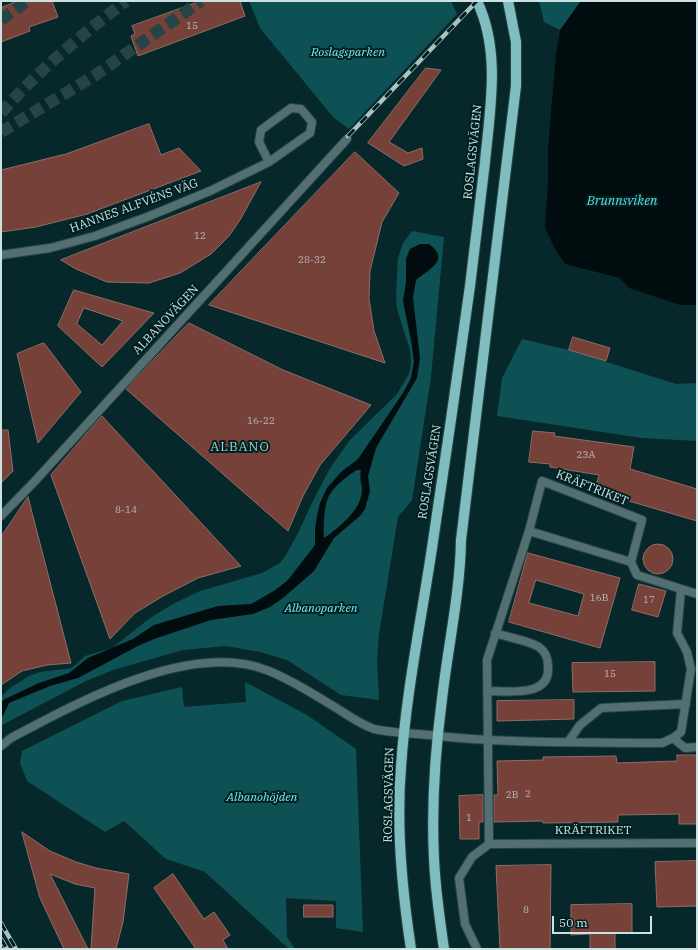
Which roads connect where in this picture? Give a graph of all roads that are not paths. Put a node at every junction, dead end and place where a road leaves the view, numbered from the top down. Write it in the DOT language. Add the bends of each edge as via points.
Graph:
graph roads {
  1 [pos="477,1"];
  2 [pos="511,2"];
  3 [pos="347,139"];
  4 [pos="269,162"];
  5 [pos="1,255"];
  6 [pos="1,516"];
  7 [pos="529,531"];
  8 [pos="631,562"];
  9 [pos="681,590"];
  10 [pos="697,594"];
  11 [pos="495,633"];
  12 [pos="488,691"];
  13 [pos="686,704"];
  14 [pos="404,732"];
  15 [pos="438,736"];
  16 [pos="673,738"];
  17 [pos="488,740"];
  18 [pos="568,742"];
  19 [pos="1,746"];
  20 [pos="697,747"];
  21 [pos="697,843"];
  22 [pos="489,844"];
  23 [pos="411,949"];
  24 [pos="444,949"];
  25 [pos="477,949"];
  1 -- 14 [label="main road, ROSLAGSVÄGEN" via="487,30 492,63 492,91 475,249"];
  2 -- 15 [label="main road" via="516,42 516,86 461,540 460,572"];
  3 -- 6 [label="street, ALBANOVÄGEN" via="35,482"];
  4 -- 4 [label="street, HANNES ALFVÉNS VÄG" via="310,133 312,122 301,109 291,108 261,130 259,142"];
  4 -- 5 [label="street, HANNES ALFVÉNS VÄG" via="210,191 95,236 50,248"];
  7 -- 8 [label="street"];
  7 -- 8 [label="street, KRÄFTRIKET" via="542,481 642,520"];
  7 -- 11 [label="street, KRÄFTRIKET"];
  8 -- 9 [label="street" via="637,575"];
  9 -- 10 [label="street"];
  9 -- 13 [label="street" via="677,634 687,652 691,669"];
  11 -- 12 [label="street, KRÄFTRIKET" via="487,660"];
  11 -- 12 [label="street" via="539,647 548,657 549,671 545,682 538,688 528,691"];
  12 -- 17 [label="street, KRÄFTRIKET"];
  13 -- 16 [label="street" via="681,732"];
  13 -- 18 [label="street" via="601,708 580,725"];
  14 -- 15 [label="street"];
  14 -- 19 [label="street" via="372,728 288,679 267,670 240,664 204,663 140,678 97,694 11,738"];
  14 -- 23 [label="main road, ROSLAGSVÄGEN" via="400,770 401,840"];
  15 -- 17 [label="street"];
  15 -- 24 [label="main road" via="433,833 436,886"];
  16 -- 18 [label="street" via="662,743"];
  16 -- 20 [label="street" via="686,748"];
  17 -- 18 [label="street"];
  17 -- 22 [label="street, KRÄFTRIKET"];
  21 -- 22 [label="street, KRÄFTRIKET"];
  22 -- 25 [label="street" via="472,857 459,878 465,924"];
}
